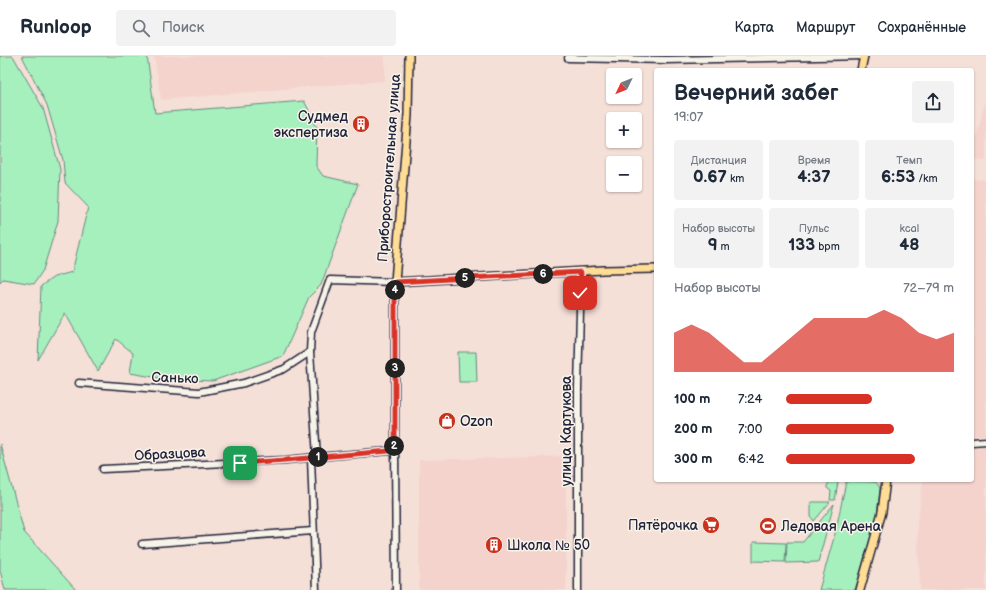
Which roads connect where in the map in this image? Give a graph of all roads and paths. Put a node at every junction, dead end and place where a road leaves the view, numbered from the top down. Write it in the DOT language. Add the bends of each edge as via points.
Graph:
graph roads {
  1 [pos="409,56"];
  2 [pos="864,56"];
  3 [pos="760,57"];
  4 [pos="568,58"];
  5 [pos="666,58"];
  6 [pos="861,68"];
  7 [pos="654,269"];
  8 [pos="581,272"];
  9 [pos="395,282"];
  10 [pos="310,352"];
  11 [pos="79,383"];
  12 [pos="986,441"];
  13 [pos="974,442"];
  14 [pos="395,445"];
  15 [pos="314,457"];
  16 [pos="103,469"];
  17 [pos="886,482"];
  18 [pos="313,531"];
  19 [pos="142,544"];
  20 [pos="316,590"];
  21 [pos="396,590"];
  22 [pos="578,590"];
  23 [pos="860,590"];
  1 -- 9 [label="main road, Приборостроительная улица" via="408,115"];
  2 -- 3 [label="street"];
  2 -- 6 [label="main road"];
  3 -- 5 [label="street"];
  4 -- 5 [label="street"];
  7 -- 8 [label="main road"];
  8 -- 9 [label="main road"];
  8 -- 22 [label="street, улица Картукова"];
  9 -- 10 [label="street, Приборостроительная улица" via="330,280 310,332"];
  9 -- 14 [label="street, Приборостроительная улица"];
  10 -- 11 [label="street, Санько" via="284,369 244,383 198,392"];
  10 -- 15 [label="street, Приборостроительная улица"];
  12 -- 13 [label="street"];
  14 -- 15 [label="street" via="389,451"];
  14 -- 21 [label="street, Приборостроительная улица"];
  15 -- 16 [label="street, Образцова"];
  15 -- 18 [label="street"];
  17 -- 23 [label="main road" via="882,512"];
  18 -- 19 [label="street"];
  18 -- 20 [label="street"];
}
